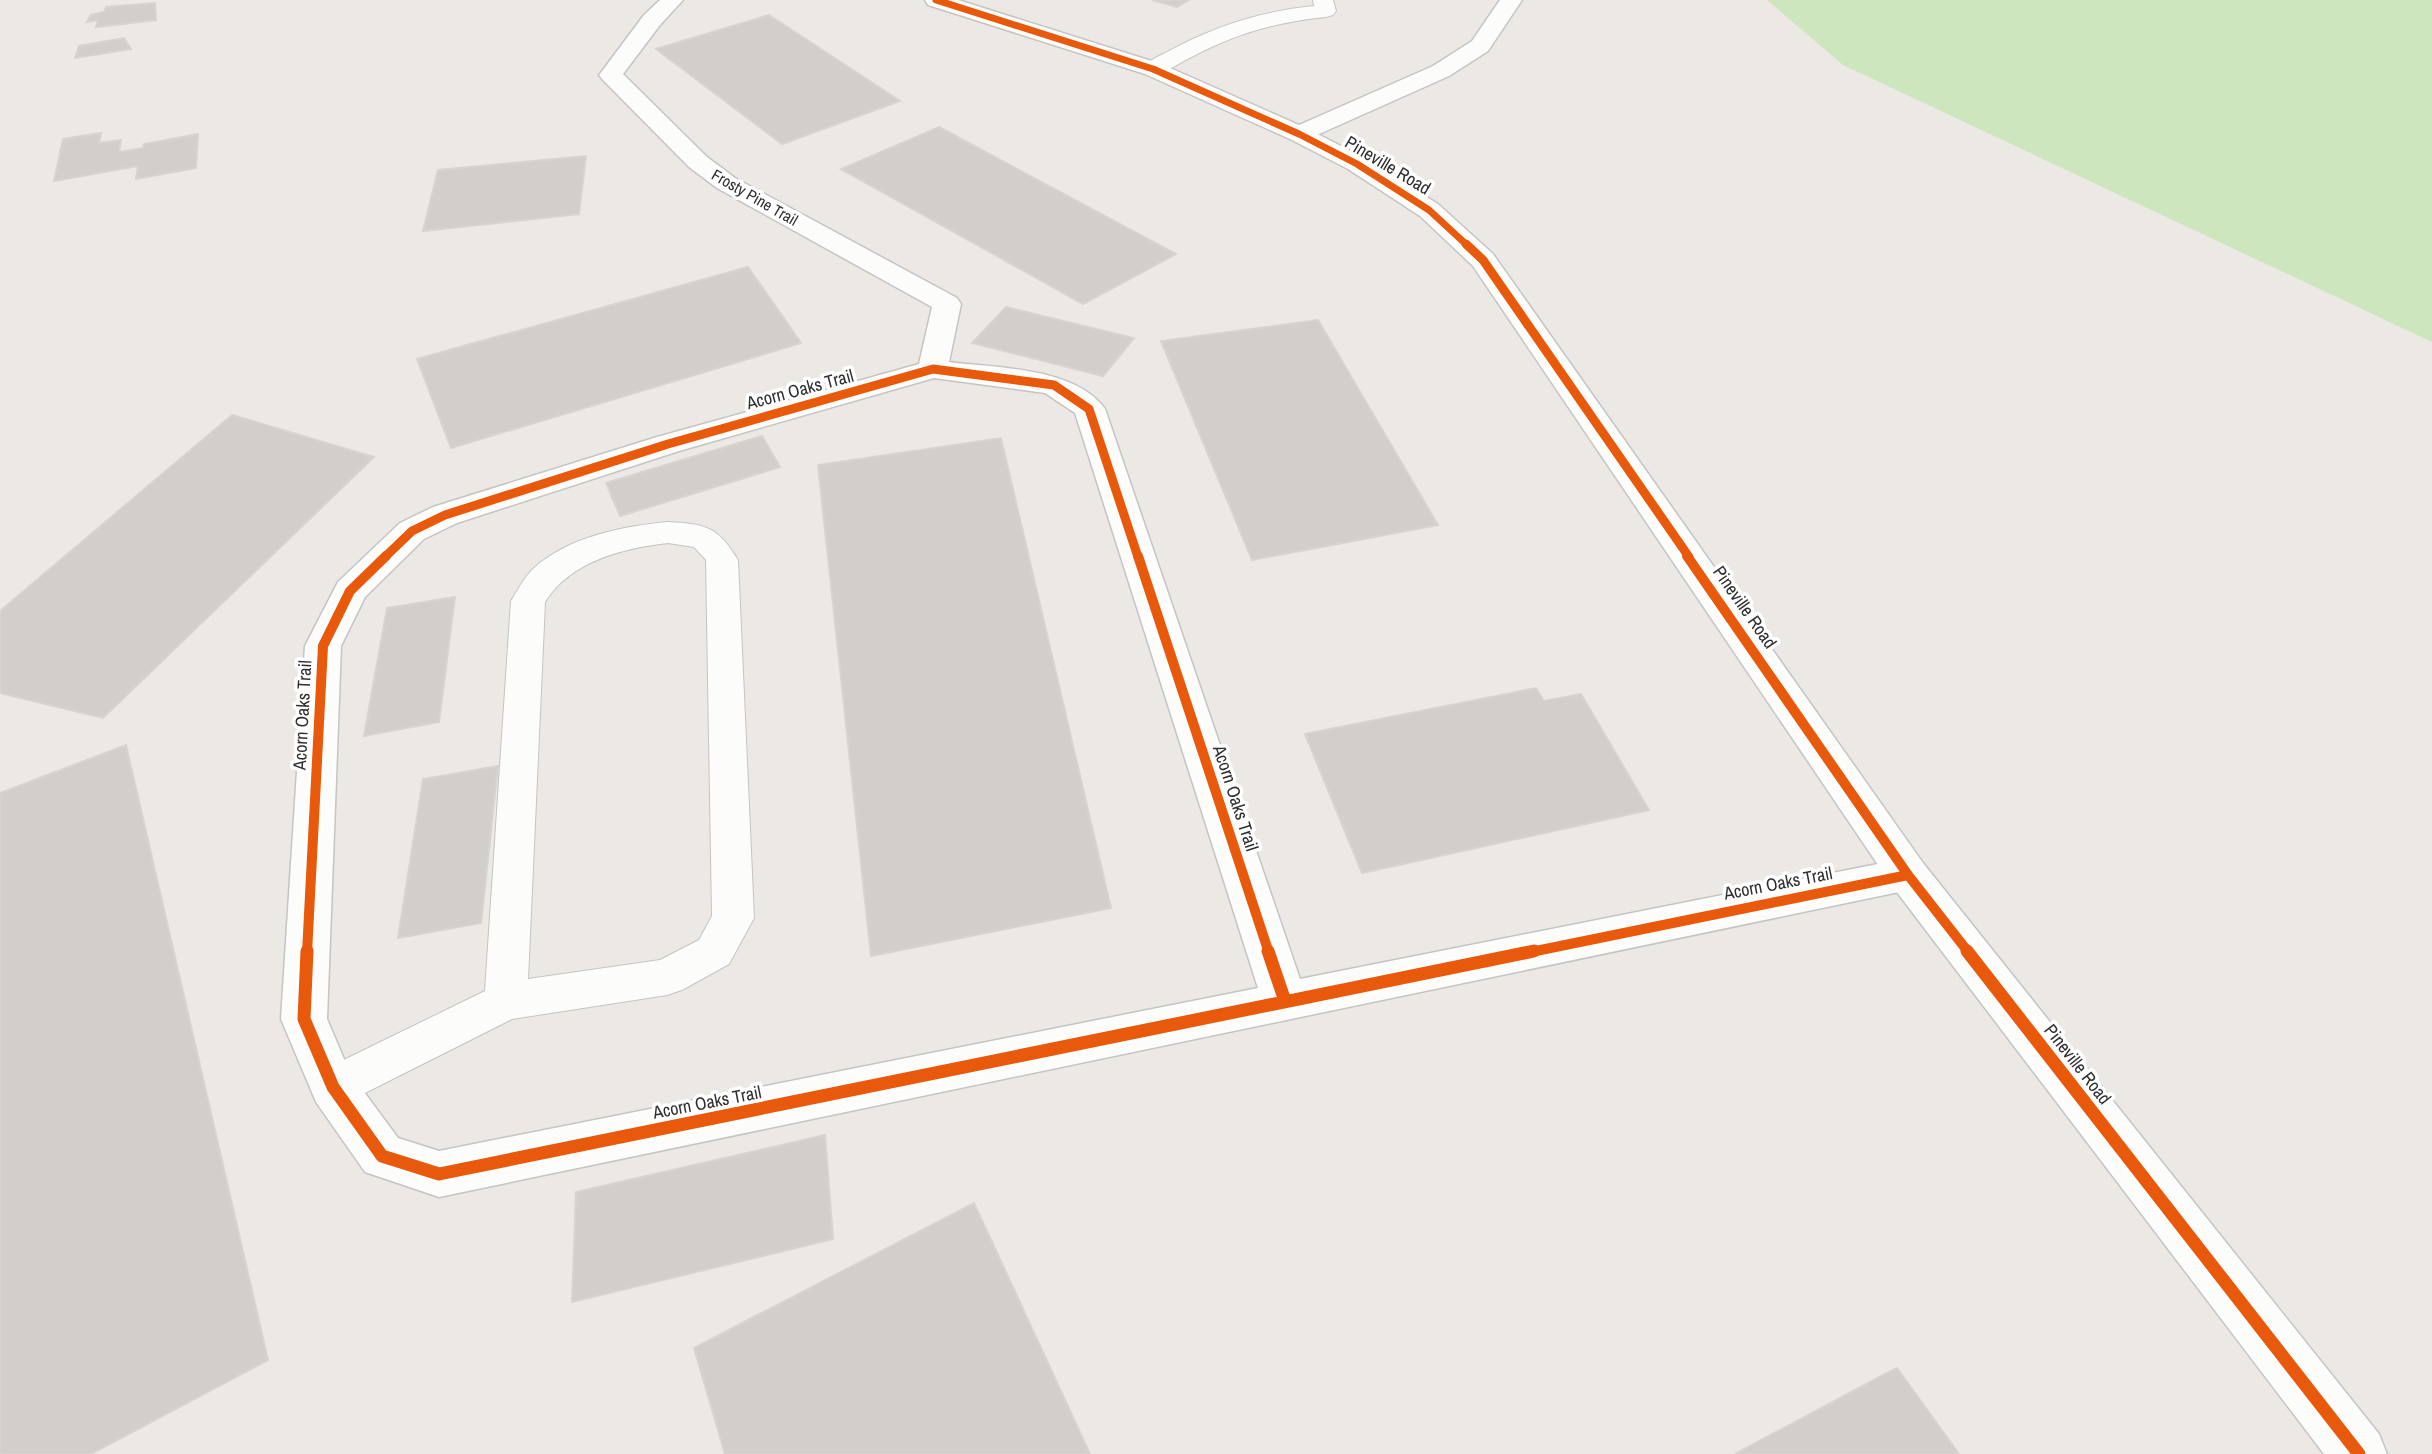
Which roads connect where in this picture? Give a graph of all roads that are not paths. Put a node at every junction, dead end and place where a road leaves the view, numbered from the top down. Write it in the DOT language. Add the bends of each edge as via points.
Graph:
graph roads {
  1 [pos="672,0"];
  2 [pos="936,0"];
  3 [pos="1323,0"];
  4 [pos="1511,0"];
  5 [pos="1153,69"];
  6 [pos="1299,134"];
  7 [pos="933,369"];
  8 [pos="1909,874"];
  9 [pos="506,1001"];
  10 [pos="1285,1001"];
  11 [pos="333,1087"];
  12 [pos="2359,1454"];
  1 -- 7 [label="street, Frosty Pine Trail" via="611,75 698,162 726,183 947,304"];
  2 -- 5 [label="street, Pineville Road"];
  3 -- 5 [label="lane" via="1325,11 1270,18 1228,31"];
  4 -- 6 [label="street" via="1480,46 1441,71"];
  5 -- 6 [label="street, Pineville Road"];
  6 -- 8 [label="street, Pineville Road" via="1429,210 1483,260"];
  7 -- 10 [label="street, Acorn Oaks Trail" via="1055,385 1089,409"];
  7 -- 11 [label="street, Acorn Oaks Trail" via="668,444 445,515 412,531 350,591 323,646 304,1019"];
  8 -- 10 [label="street, Acorn Oaks Trail"];
  8 -- 12 [label="street, Pineville Road"];
  9 -- 9 [label="lane" via="667,976 714,952 733,918 722,559 707,540 676,531 634,537 586,552 547,575 527,601"];
  9 -- 11 [label="lane"];
  10 -- 11 [label="street, Acorn Oaks Trail" via="439,1174 382,1156"];
}
